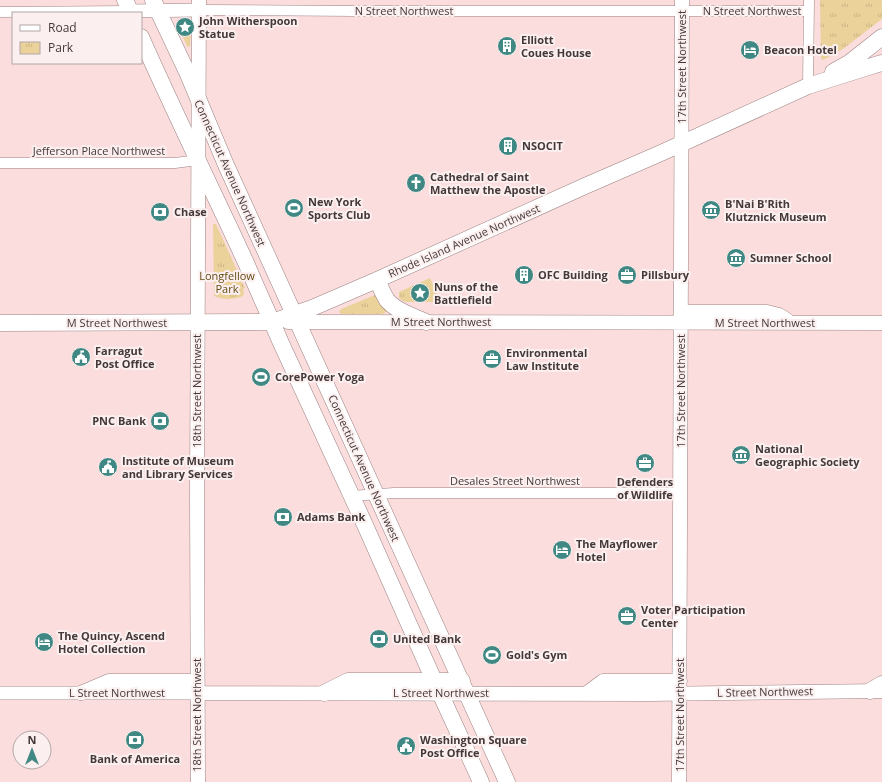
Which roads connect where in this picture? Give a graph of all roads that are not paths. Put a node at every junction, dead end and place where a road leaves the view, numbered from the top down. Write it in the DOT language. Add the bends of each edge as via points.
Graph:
graph roads {
  1 [pos="809,0"];
  2 [pos="156,5"];
  3 [pos="199,5"];
  4 [pos="682,5"];
  5 [pos="128,8"];
  6 [pos="808,11"];
  7 [pos="0,12"];
  8 [pos="882,37"];
  9 [pos="142,39"];
  10 [pos="882,63"];
  11 [pos="808,86"];
  12 [pos="199,101"];
  13 [pos="681,144"];
  14 [pos="198,160"];
  15 [pos="0,163"];
  16 [pos="377,280"];
  17 [pos="681,317"];
  18 [pos="296,318"];
  19 [pos="198,322"];
  20 [pos="272,322"];
  21 [pos="426,322"];
  22 [pos="882,323"];
  23 [pos="0,324"];
  24 [pos="680,493"];
  25 [pos="376,494"];
  26 [pos="351,496"];
  27 [pos="197,687"];
  28 [pos="437,687"];
  29 [pos="464,687"];
  30 [pos="680,687"];
  31 [pos="878,688"];
  32 [pos="0,693"];
  33 [pos="81,693"];
  34 [pos="324,693"];
  35 [pos="198,782"];
  36 [pos="481,782"];
  37 [pos="507,782"];
  38 [pos="679,782"];
  1 -- 6 [label="street"];
  2 -- 3 [label="street, N Street Northwest"];
  2 -- 5 [label="street, N Street Northwest"];
  2 -- 12 [label="main road, Connecticut Avenue Northwest"];
  3 -- 4 [label="street, N Street Northwest" via="348,11"];
  3 -- 12 [label="main road, 18th Street Northwest"];
  4 -- 6 [label="street, N Street Northwest"];
  4 -- 13 [label="main road, 17th Street Northwest"];
  5 -- 7 [label="street, N Street Northwest"];
  6 -- 11 [label="street"];
  8 -- 11 [label="main road, Rhode Island Avenue Northwest" via="848,63"];
  9 -- 14 [label="main road, Connecticut Avenue Northwest"];
  10 -- 11 [label="main road, Rhode Island Avenue Northwest"];
  11 -- 13 [label="main road, Rhode Island Avenue Northwest"];
  12 -- 14 [label="main road, 18th Street Northwest"];
  12 -- 18 [label="main road, Connecticut Avenue Northwest"];
  13 -- 16 [label="main road, Rhode Island Avenue Northwest"];
  13 -- 17 [label="main road, 17th Street Northwest"];
  14 -- 15 [label="street, Jefferson Place Northwest" via="175,163"];
  14 -- 19 [label="main road, 18th Street Northwest"];
  14 -- 20 [label="main road, Connecticut Avenue Northwest"];
  16 -- 18 [label="main road, Rhode Island Avenue Northwest"];
  16 -- 21 [label="main road" via="386,299 394,306"];
  17 -- 21 [label="main road, M Street Northwest"];
  17 -- 22 [label="main road, M Street Northwest" via="794,323"];
  17 -- 24 [label="main road, 17th Street Northwest"];
  18 -- 20 [label="main road, Rhode Island Avenue Northwest"];
  18 -- 21 [label="main road, M Street Northwest"];
  18 -- 25 [label="main road, Connecticut Avenue Northwest"];
  19 -- 20 [label="main road, M Street Northwest"];
  19 -- 23 [label="main road, M Street Northwest"];
  19 -- 27 [label="main road, 18th Street Northwest"];
  20 -- 26 [label="main road, Connecticut Avenue Northwest"];
  24 -- 25 [label="street, Desales Street Northwest"];
  24 -- 30 [label="main road, 17th Street Northwest"];
  25 -- 26 [label="street, Desales Street Northwest"];
  25 -- 29 [label="main road, Connecticut Avenue Northwest"];
  26 -- 28 [label="main road, Connecticut Avenue Northwest"];
  27 -- 33 [label="main road" via="109,681"];
  27 -- 34 [label="main road"];
  27 -- 35 [label="main road, 18th Street Northwest"];
  28 -- 29 [label="main road"];
  28 -- 34 [label="main road" via="348,681"];
  28 -- 36 [label="main road, Connecticut Avenue Northwest"];
  29 -- 30 [label="main road, L Street Northwest" via="587,693"];
  29 -- 37 [label="main road, Connecticut Avenue Northwest"];
  30 -- 31 [label="main road, L Street Northwest"];
  30 -- 38 [label="main road, 17th Street Northwest"];
  32 -- 33 [label="street, L Street Northwest"];
}
